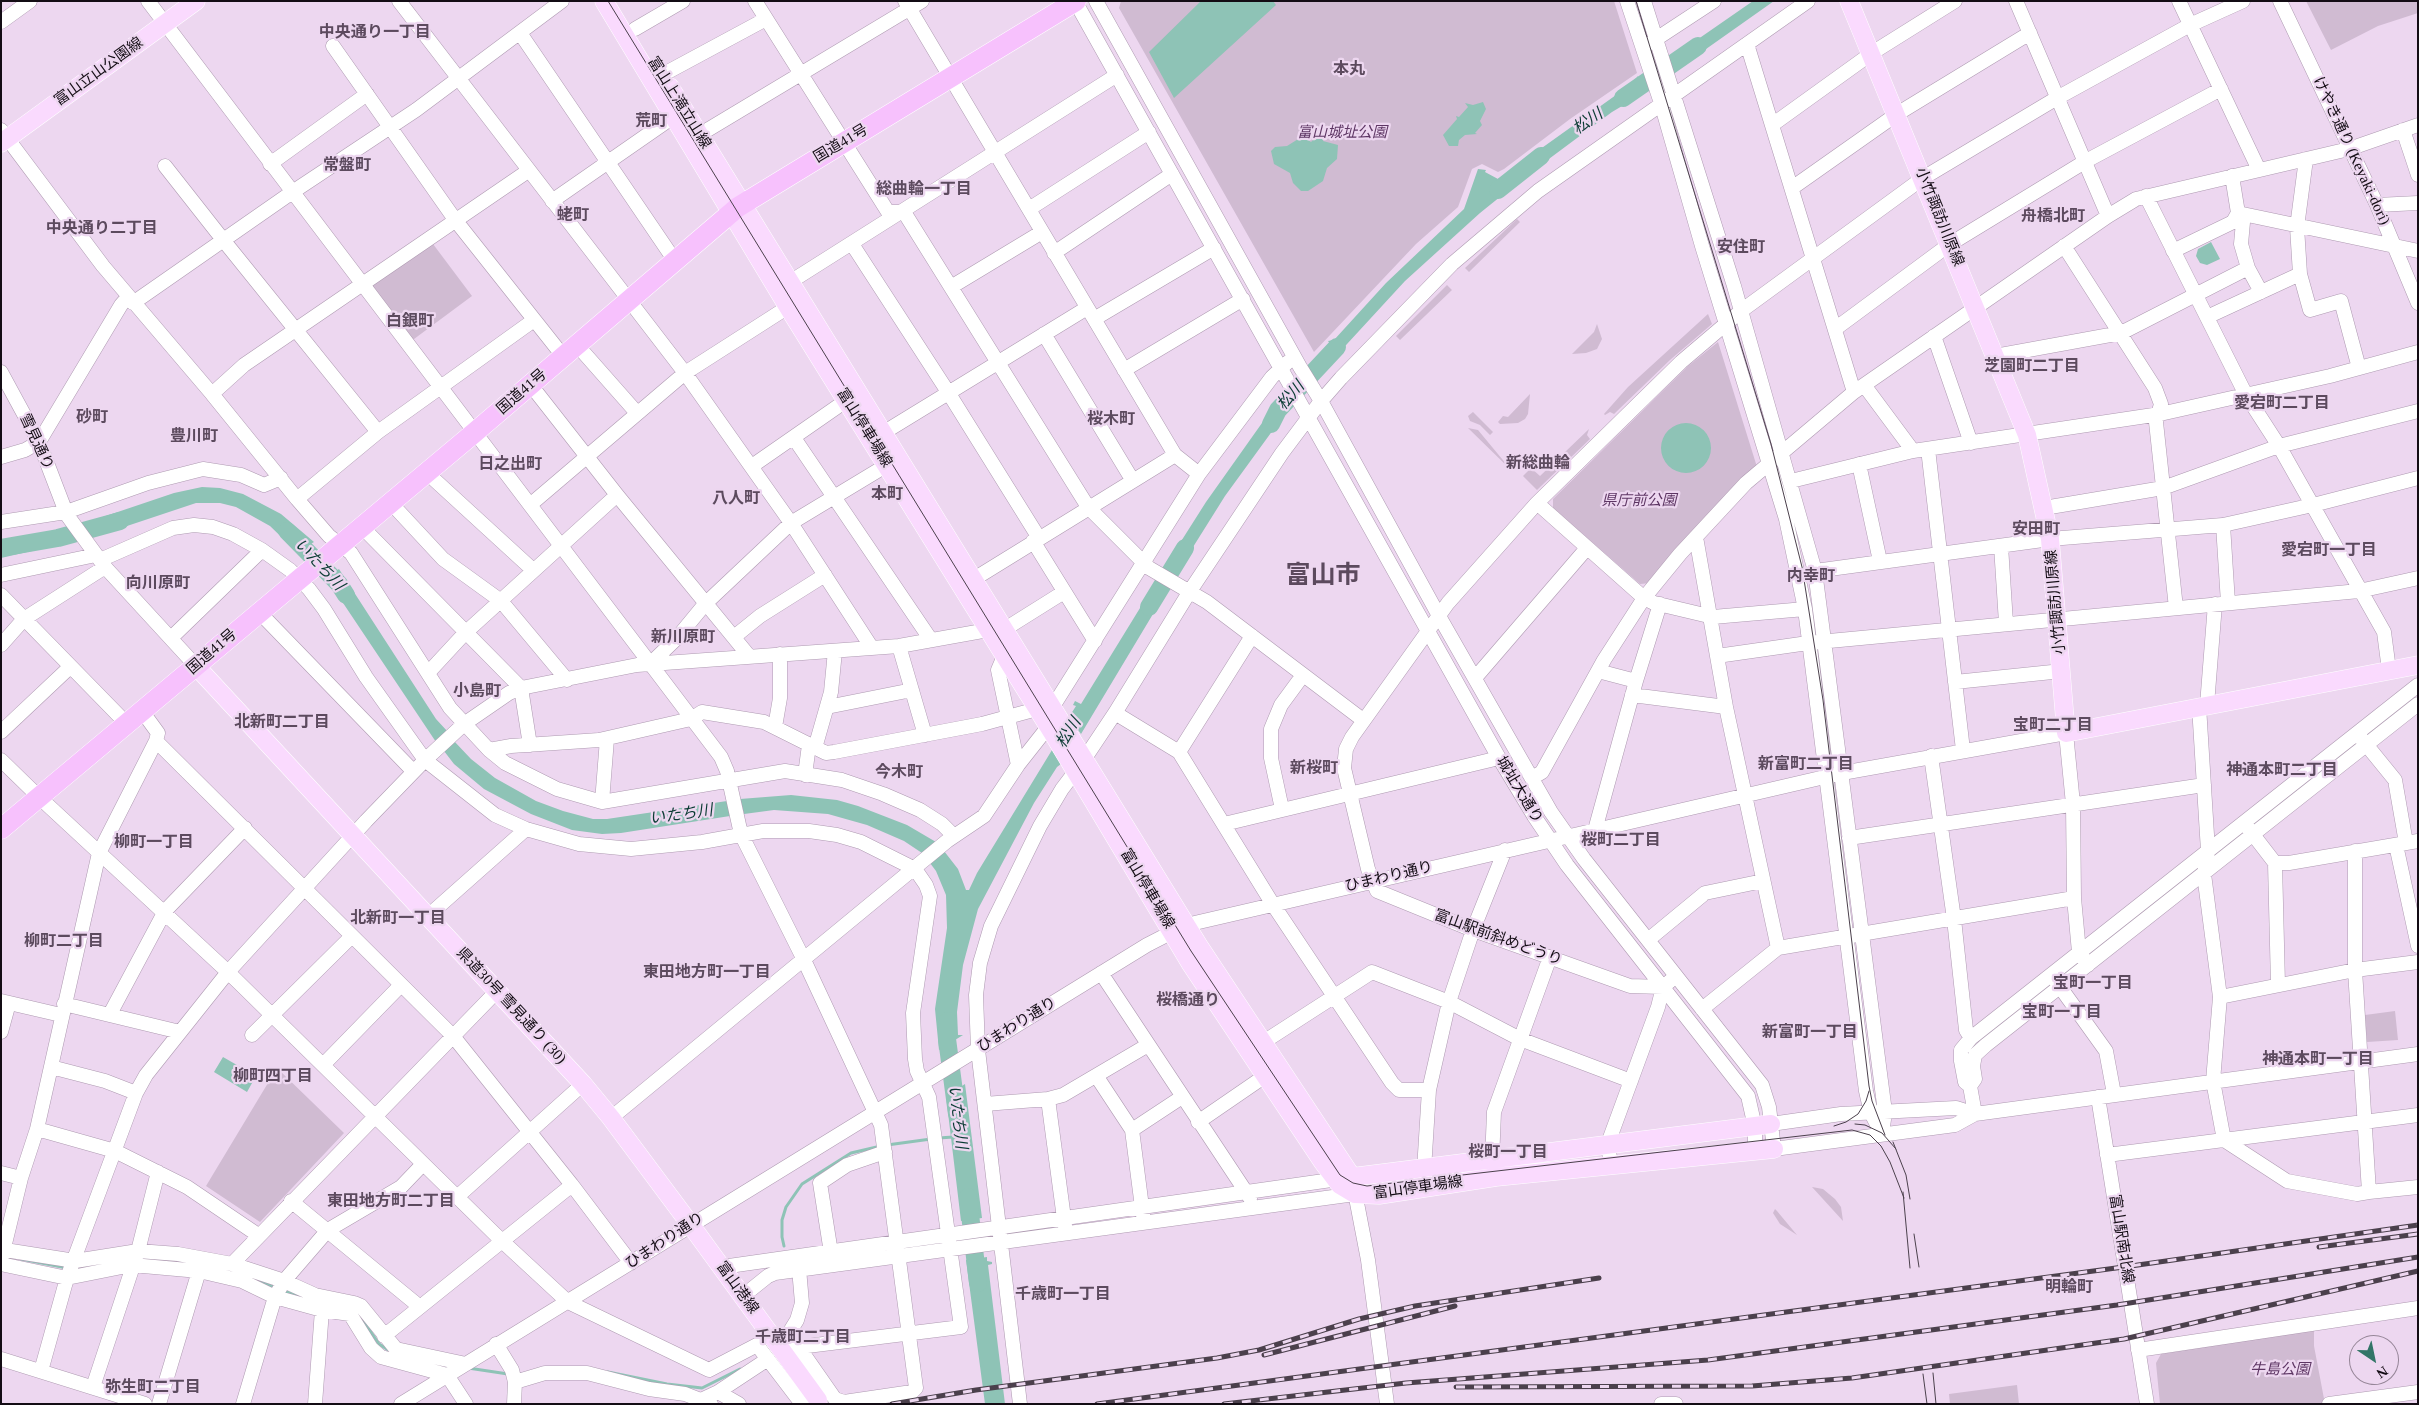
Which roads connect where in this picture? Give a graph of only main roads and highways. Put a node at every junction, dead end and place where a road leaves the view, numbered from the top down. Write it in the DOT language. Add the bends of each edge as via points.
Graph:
graph roads {
  1 [pos="196,1"];
  2 [pos="604,1"];
  3 [pos="618,1"];
  4 [pos="1075,1"];
  5 [pos="1849,1"];
  6 [pos="4,137"];
  7 [pos="736,209"];
  8 [pos="996,630"];
  9 [pos="2418,665"];
  10 [pos="196,666"];
  11 [pos="1045,708"];
  12 [pos="1,829"];
  13 [pos="1180,928"];
  14 [pos="1763,1125"];
  15 [pos="1774,1149"];
  16 [pos="1354,1185"];
  17 [pos="690,1224"];
  18 [pos="822,1402"];
  1 -- 6 [label="main road, 富山立山公園線"];
  2 -- 7 [label="main road, 富山上滝立山線" via="674,117"];
  3 -- 7 [label="main road, 富山上滝立山線" via="698,134"];
  4 -- 7 [label="highway, 国道41号"];
  5 -- 9 [label="main road, 小竹諏訪川原線" via="2027,435 2050,540 2066,733"];
  7 -- 8 [label="main road, 富山停車場線" via="788,307"];
  7 -- 8 [label="main road, 富山停車場線" via="790,282 974,579"];
  7 -- 10 [label="highway, 国道41号"];
  8 -- 11 [label="main road, 富山停車場線"];
  8 -- 11 [label="main road, 富山停車場線" via="1004,656"];
  10 -- 12 [label="highway, 国道41号"];
  10 -- 17 [label="main road, 県道30号 雪見通り (30)" via="583,1084"];
  11 -- 13 [label="main road, 富山停車場線" via="1055,730"];
  13 -- 16 [label="main road, 富山停車場線" via="1262,1043"];
  13 -- 16 [label="main road, 富山停車場線" via="1190,963 1334,1178 1345,1189"];
  14 -- 16 [label="main road, 富山停車場線" via="1424,1170"];
  15 -- 16 [label="main road, 富山停車場線" via="1612,1164 1379,1195"];
  17 -- 18 [label="main road, 富山港線"];
}
